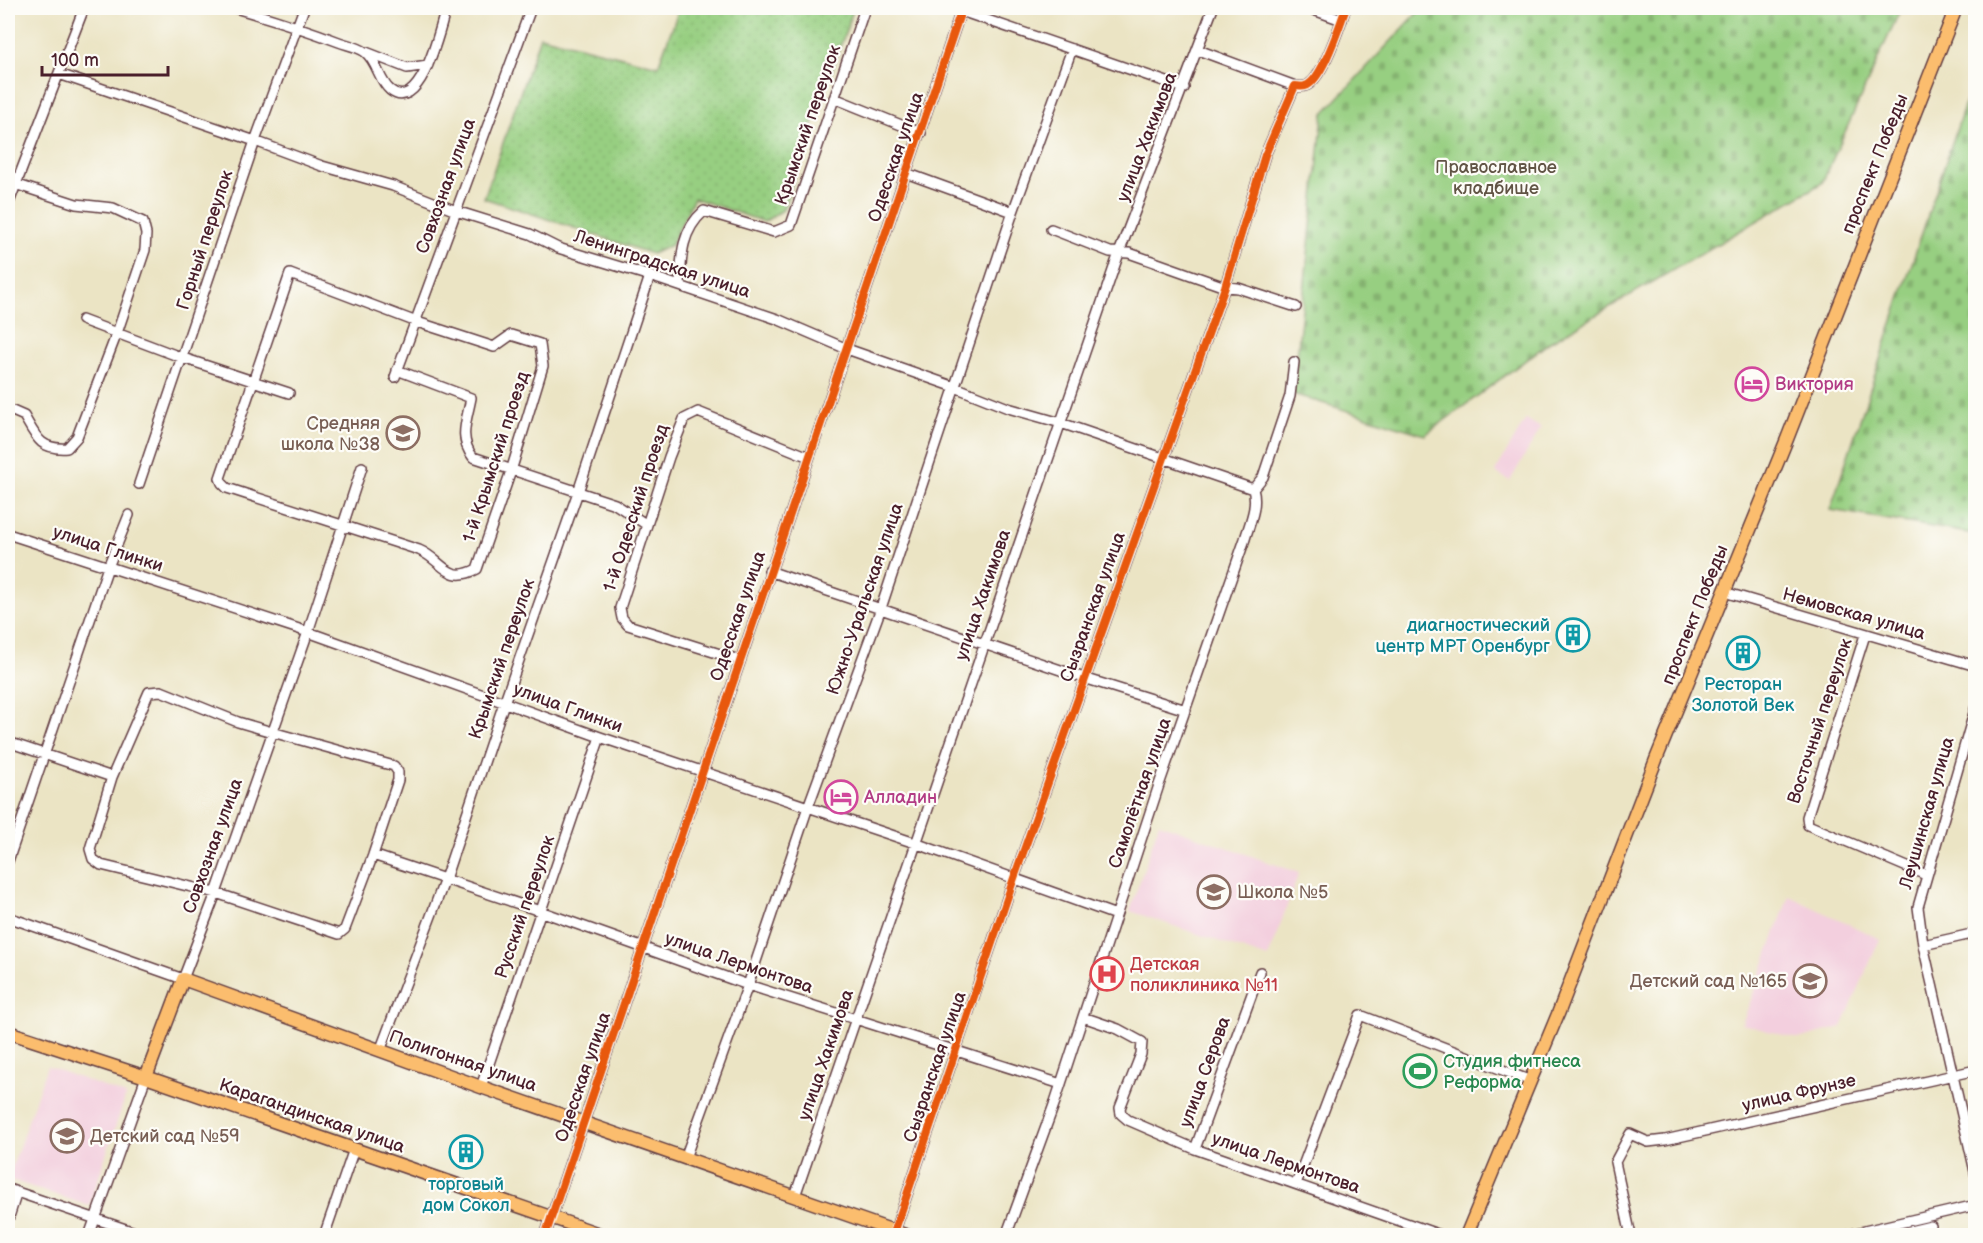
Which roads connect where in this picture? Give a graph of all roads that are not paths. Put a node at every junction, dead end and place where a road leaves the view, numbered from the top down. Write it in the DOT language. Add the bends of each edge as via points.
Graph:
graph roads {
  1 [pos="84,8"];
  2 [pos="235,8"];
  3 [pos="304,8"];
  4 [pos="446,8"];
  5 [pos="531,8"];
  6 [pos="865,8"];
  7 [pos="1213,8"];
  8 [pos="1308,8"];
  9 [pos="1346,8"];
  10 [pos="1956,8"];
  11 [pos="961,9"];
  12 [pos="1342,20"];
  13 [pos="298,26"];
  14 [pos="1072,49"];
  15 [pos="1198,50"];
  16 [pos="366,52"];
  17 [pos="428,65"];
  18 [pos="59,74"];
  19 [pos="1295,86"];
  20 [pos="1184,88"];
  21 [pos="834,98"];
  22 [pos="921,133"];
  23 [pos="255,141"];
  24 [pos="906,173"];
  25 [pos="15,184"];
  26 [pos="8,204"];
  27 [pos="456,211"];
  28 [pos="1013,212"];
  29 [pos="1051,229"];
  30 [pos="1119,253"];
  31 [pos="650,276"];
  32 [pos="680,286"];
  33 [pos="1225,287"];
  34 [pos="1296,307"];
  35 [pos="82,320"];
  36 [pos="414,321"];
  37 [pos="117,333"];
  38 [pos="847,349"];
  39 [pos="183,358"];
  40 [pos="1294,362"];
  41 [pos="252,381"];
  42 [pos="955,387"];
  43 [pos="289,393"];
  44 [pos="8,409"];
  45 [pos="1061,423"];
  46 [pos="808,457"];
  47 [pos="1163,457"];
  48 [pos="362,466"];
  49 [pos="511,471"];
  50 [pos="139,484"];
  51 [pos="1253,489"];
  52 [pos="578,492"];
  53 [pos="129,515"];
  54 [pos="343,525"];
  55 [pos="647,525"];
  56 [pos="8,534"];
  57 [pos="108,567"];
  58 [pos="769,571"];
  59 [pos="1724,592"];
  60 [pos="881,608"];
  61 [pos="308,632"];
  62 [pos="1865,635"];
  63 [pos="984,643"];
  64 [pos="739,660"];
  65 [pos="1976,666"];
  66 [pos="1084,678"];
  67 [pos="504,703"];
  68 [pos="1976,706"];
  69 [pos="1186,710"];
  70 [pos="272,732"];
  71 [pos="600,737"];
  72 [pos="8,742"];
  73 [pos="44,753"];
  74 [pos="701,772"];
  75 [pos="112,777"];
  76 [pos="808,807"];
  77 [pos="915,843"];
  78 [pos="373,855"];
  79 [pos="8,861"];
  80 [pos="1926,875"];
  81 [pos="1014,878"];
  82 [pos="445,879"];
  83 [pos="216,893"];
  84 [pos="540,911"];
  85 [pos="1116,915"];
  86 [pos="8,917"];
  87 [pos="1976,933"];
  88 [pos="1923,945"];
  89 [pos="642,948"];
  90 [pos="1260,972"];
  91 [pos="183,979"];
  92 [pos="748,985"];
  93 [pos="1083,1017"];
  94 [pos="855,1020"];
  95 [pos="8,1032"];
  96 [pos="380,1051"];
  97 [pos="957,1051"];
  98 [pos="1976,1071"];
  99 [pos="1952,1076"];
  100 [pos="146,1077"];
  101 [pos="1531,1081"];
  102 [pos="1061,1084"];
  103 [pos="481,1087"];
  104 [pos="584,1122"];
  105 [pos="354,1149"];
  106 [pos="1195,1149"];
  107 [pos="685,1158"];
  108 [pos="1976,1176"];
  109 [pos="1296,1184"];
  110 [pos="12,1190"];
  111 [pos="795,1197"];
  112 [pos="1976,1205"];
  113 [pos="551,1217"];
  114 [pos="96,1218"];
  115 [pos="8,1220"];
  116 [pos="1931,1226"];
  117 [pos="894,1233"];
  118 [pos="89,1236"];
  119 [pos="146,1236"];
  120 [pos="324,1236"];
  121 [pos="545,1236"];
  122 [pos="604,1236"];
  123 [pos="908,1236"];
  124 [pos="1006,1236"];
  125 [pos="1443,1236"];
  126 [pos="1466,1236"];
  127 [pos="1631,1236"];
  128 [pos="1843,1236"];
  129 [pos="1889,1236"];
  1 -- 18 [label="street"];
  2 -- 13 [label="street"];
  3 -- 13 [label="street, Горный переулок"];
  4 -- 17 [label="street"];
  5 -- 27 [label="street, Совхозная улица"];
  6 -- 21 [label="street, Крымский переулок"];
  7 -- 15 [label="street, улица Хакимова"];
  8 -- 12 [label="street"];
  9 -- 12 [label="street"];
  10 -- 59 [label="main road, проспект Победы"];
  11 -- 14 [label="street"];
  11 -- 22 [label="street, Одесская улица"];
  12 -- 19 [label="street" via="1315,79 1306,86"];
  13 -- 16 [label="street"];
  13 -- 23 [label="street, Горный переулок"];
  14 -- 20 [label="street"];
  14 -- 28 [label="street, Южно-Уральская улица"];
  15 -- 19 [label="street"];
  15 -- 20 [label="street, улица Хакимова"];
  16 -- 17 [label="street" via="407,68"];
  16 -- 17 [label="street" via="389,90 397,94 407,94 417,86"];
  18 -- 23 [label="street, Ленинградская улица"];
  18 -- 25 [label="street"];
  19 -- 33 [label="street, Сызранская улица" via="1265,155"];
  20 -- 30 [label="street, улица Хакимова"];
  21 -- 22 [label="street"];
  21 -- 32 [label="street, Крымский переулок" via="791,225 774,232 704,212 687,233"];
  22 -- 24 [label="street, Одесская улица"];
  23 -- 27 [label="street, Ленинградская улица"];
  23 -- 39 [label="street, Горный переулок"];
  24 -- 28 [label="street"];
  24 -- 38 [label="street, Одесская улица"];
  25 -- 26 [label="street"];
  25 -- 37 [label="street" via="76,204 113,208 143,222 145,250"];
  27 -- 31 [label="street, Ленинградская улица" via="530,234 558,249"];
  27 -- 36 [label="street, Совхозная улица"];
  28 -- 42 [label="street, Южно-Уральская улица"];
  29 -- 30 [label="street"];
  30 -- 33 [label="street" via="1130,253"];
  30 -- 45 [label="street, улица Хакимова"];
  31 -- 32 [label="street, Ленинградская улица"];
  31 -- 52 [label="street, Крымский переулок"];
  32 -- 38 [label="street, Ленинградская улица" via="777,319"];
  33 -- 34 [label="street"];
  33 -- 47 [label="street, Сызранская улица"];
  35 -- 37 [label="street"];
  36 -- 41 [label="street" via="290,274"];
  36 -- 49 [label="street, Совхозная улица" via="396,374 471,398 464,442 473,457"];
  36 -- 49 [label="street, 1-й Крымский проезд" via="494,347 511,335 540,344 543,366"];
  37 -- 39 [label="street"];
  37 -- 44 [label="street" via="78,437 67,448 45,445 24,416"];
  38 -- 42 [label="street, Ленинградская улица"];
  38 -- 46 [label="street, Одесская улица"];
  39 -- 41 [label="street"];
  39 -- 50 [label="street, Горный переулок"];
  40 -- 51 [label="street, Самолётная улица" via="1290,396 1263,477"];
  41 -- 43 [label="street"];
  41 -- 54 [label="street, 1-й Крымский проезд" via="220,478 222,483 226,488"];
  42 -- 45 [label="street, Ленинградская улица"];
  42 -- 60 [label="street, Южно-Уральская улица"];
  45 -- 47 [label="street, Ленинградская улица"];
  45 -- 63 [label="street, улица Хакимова"];
  46 -- 55 [label="street, 1-й Одесский проезд" via="698,412 690,415 681,424"];
  46 -- 58 [label="street, Одесская улица"];
  47 -- 51 [label="street, Ленинградская улица"];
  47 -- 66 [label="street, Сызранская улица"];
  48 -- 54 [label="street, Совхозная улица"];
  49 -- 52 [label="street"];
  49 -- 54 [label="street, 1-й Крымский проезд" via="477,569 467,574 455,575 444,570 429,554"];
  51 -- 69 [label="street, Самолётная улица" via="1256,498 1251,518"];
  52 -- 55 [label="street" via="615,504"];
  52 -- 67 [label="street, Крымский переулок"];
  53 -- 57 [label="street"];
  54 -- 61 [label="street, Совхозная улица"];
  55 -- 64 [label="street, 1-й Одесский проезд" via="620,608 622,618 628,625"];
  56 -- 57 [label="street, улица Глинки"];
  57 -- 61 [label="street, улица Глинки"];
  57 -- 73 [label="street"];
  58 -- 60 [label="street"];
  58 -- 64 [label="street, Одесская улица"];
  59 -- 62 [label="street, Немовская улица"];
  59 -- 101 [label="main road, проспект Победы"];
  60 -- 63 [label="street"];
  60 -- 76 [label="street, Южно-Уральская улица"];
  61 -- 67 [label="street, улица Глинки"];
  61 -- 70 [label="street, Совхозная улица"];
  62 -- 65 [label="street, Немовская улица"];
  62 -- 80 [label="street, Восточный переулок" via="1807,817 1808,825"];
  63 -- 66 [label="street"];
  63 -- 77 [label="street, улица Хакимова"];
  64 -- 74 [label="street, Одесская улица"];
  66 -- 69 [label="street"];
  66 -- 81 [label="street, Сызранская улица"];
  67 -- 71 [label="street, улица Глинки"];
  67 -- 82 [label="street, Крымский переулок"];
  68 -- 80 [label="street, Леушинская улица"];
  69 -- 85 [label="street, Самолётная улица"];
  70 -- 75 [label="street" via="161,691 149,692"];
  70 -- 78 [label="street" via="394,766 398,780"];
  70 -- 83 [label="street, Совхозная улица"];
  71 -- 74 [label="street, улица Глинки"];
  71 -- 84 [label="street, Русский переулок"];
  72 -- 73 [label="street"];
  73 -- 75 [label="street"];
  73 -- 79 [label="street"];
  74 -- 76 [label="street, улица Глинки"];
  74 -- 89 [label="street, Одесская улица"];
  75 -- 83 [label="street" via="90,849 93,859 101,866"];
  76 -- 77 [label="street, улица Глинки"];
  76 -- 92 [label="street, Южно-Уральская улица"];
  77 -- 81 [label="street, улица Глинки"];
  77 -- 94 [label="street, улица Хакимова"];
  78 -- 82 [label="street, улица Лермонтова"];
  78 -- 83 [label="street" via="345,929 339,934"];
  80 -- 88 [label="street, Леушинская улица" via="1918,907"];
  81 -- 85 [label="street, улица Глинки"];
  81 -- 97 [label="street, Сызранская улица"];
  82 -- 84 [label="street, улица Лермонтова"];
  82 -- 96 [label="street, Крымский переулок"];
  83 -- 91 [label="street, Совхозная улица"];
  84 -- 89 [label="street, улица Лермонтова"];
  84 -- 103 [label="street, Русский переулок"];
  85 -- 93 [label="street, Самолётная улица"];
  86 -- 91 [label="street, Полигонная улица"];
  87 -- 88 [label="street"];
  88 -- 99 [label="street, Леушинская улица"];
  89 -- 92 [label="street, улица Лермонтова"];
  89 -- 104 [label="street, Одесская улица"];
  90 -- 106 [label="street, улица Серова"];
  91 -- 96 [label="main road, Полигонная улица"];
  91 -- 100 [label="main road, Совхозная улица"];
  92 -- 94 [label="street, улица Лермонтова"];
  92 -- 107 [label="street, Южно-Уральская улица"];
  93 -- 102 [label="street, Самолётная улица"];
  93 -- 106 [label="street, улица Лермонтова" via="1142,1042 1121,1114"];
  94 -- 97 [label="street, улица Лермонтова"];
  94 -- 111 [label="street, улица Хакимова"];
  95 -- 100 [label="main road, Карагандинская улица"];
  96 -- 103 [label="main road, Полигонная улица"];
  97 -- 102 [label="street, улица Лермонтова"];
  97 -- 117 [label="street, Сызранская улица"];
  98 -- 99 [label="street, улица Фрунзе"];
  99 -- 108 [label="street, Леушинская улица"];
  99 -- 127 [label="street, улица Фрунзе" via="1665,1140 1648,1142 1630,1134 1615,1162"];
  100 -- 105 [label="main road, Карагандинская улица"];
  100 -- 114 [label="street, Совхозная улица"];
  101 -- 109 [label="street" via="1360,1015"];
  101 -- 126 [label="main road, проспект Победы"];
  102 -- 124 [label="street, Самолётная улица"];
  103 -- 104 [label="main road, Полигонная улица"];
  104 -- 107 [label="main road, Полигонная улица"];
  104 -- 113 [label="street, Одесская улица"];
  105 -- 113 [label="main road, Карагандинская улица"];
  105 -- 120 [label="street"];
  106 -- 109 [label="street, улица Лермонтова"];
  107 -- 111 [label="main road, Полигонная улица"];
  109 -- 125 [label="street, улица Лермонтова"];
  110 -- 114 [label="street"];
  110 -- 115 [label="street"];
  111 -- 117 [label="main road, Полигонная улица"];
  112 -- 128 [label="street"];
  113 -- 121 [label="street, Одесская улица"];
  113 -- 122 [label="main road, Карагандинская улица"];
  114 -- 118 [label="street, Совхозная улица"];
  114 -- 119 [label="street"];
  116 -- 129 [label="street"];
  117 -- 123 [label="main road, Полигонная улица"];
}
